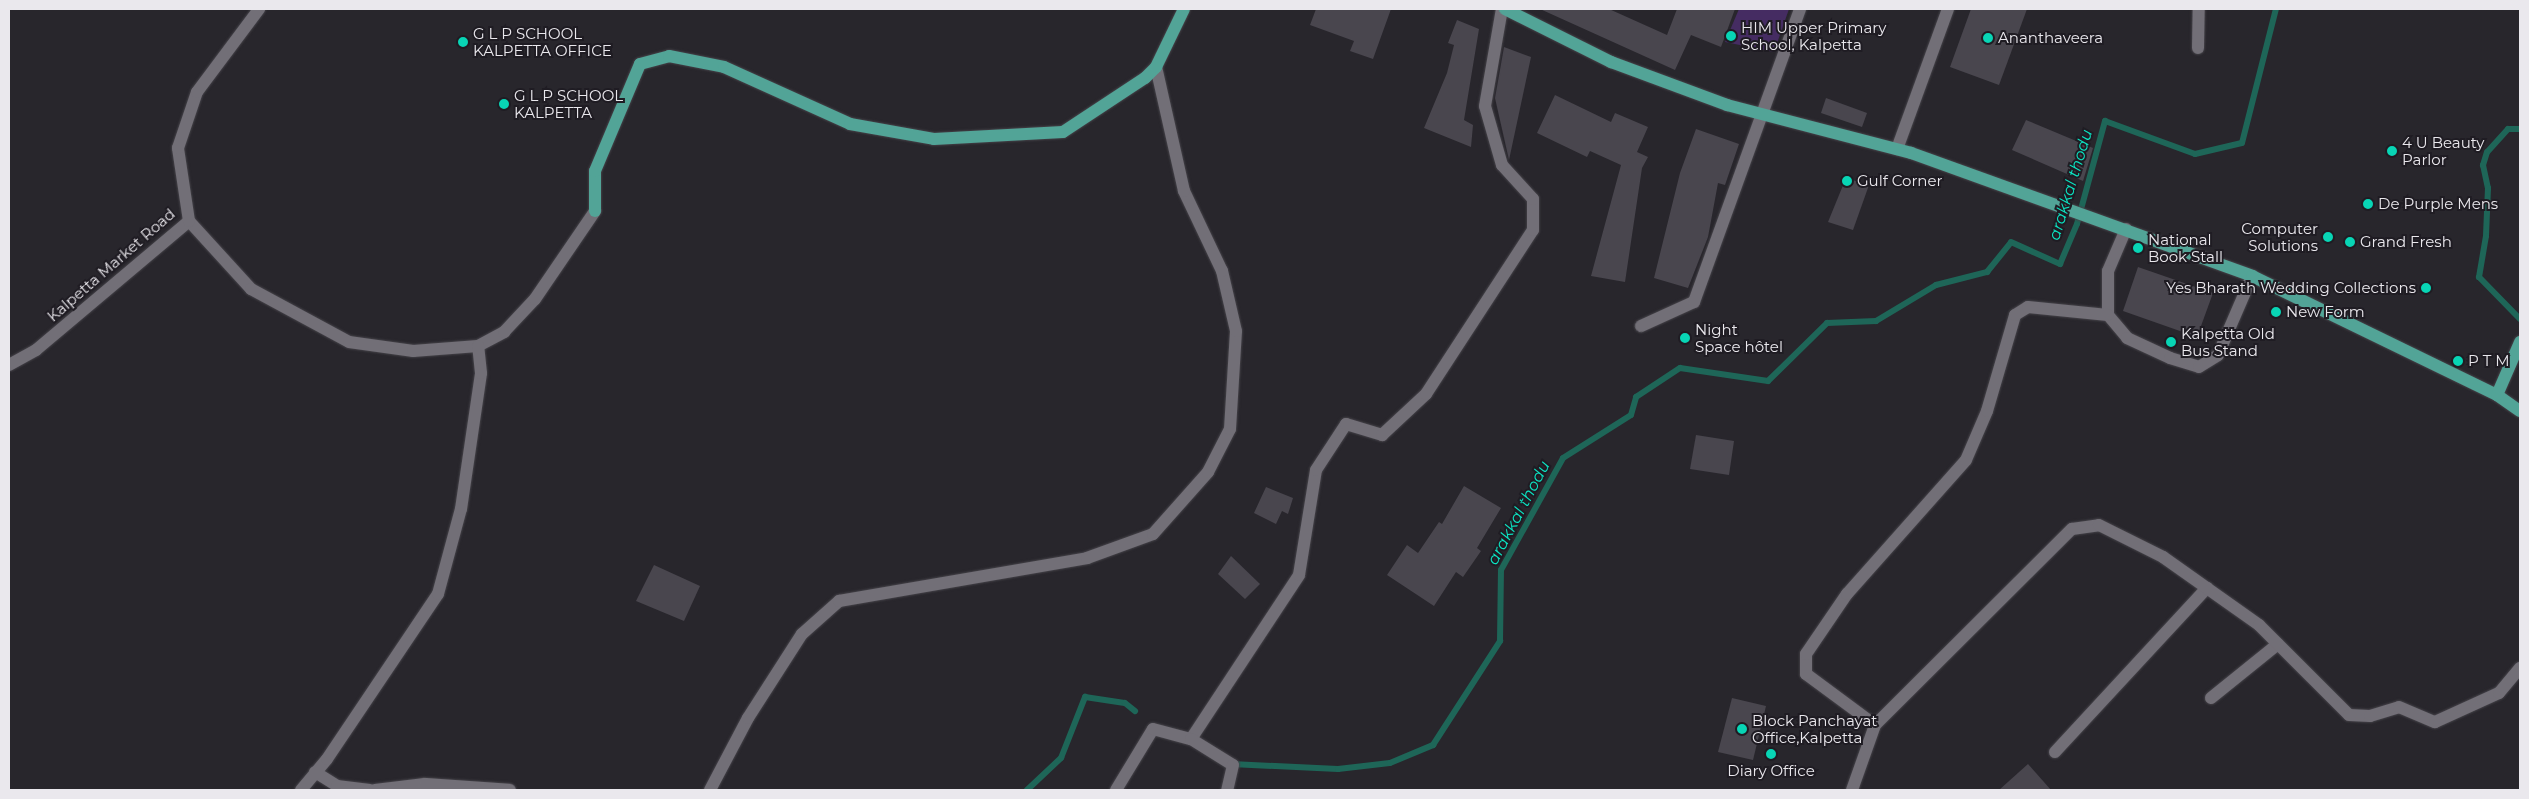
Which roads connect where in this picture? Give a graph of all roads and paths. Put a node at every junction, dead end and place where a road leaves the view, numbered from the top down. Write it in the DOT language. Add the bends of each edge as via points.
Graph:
graph roads {
  1 [pos="260,9"];
  2 [pos="1184,9"];
  3 [pos="1503,9"];
  4 [pos="1800,9"];
  5 [pos="1948,9"];
  6 [pos="2199,9"];
  7 [pos="2198,48"];
  8 [pos="1156,67"];
  9 [pos="1761,114"];
  10 [pos="1898,149"];
  11 [pos="594,211"];
  12 [pos="190,221"];
  13 [pos="2126,229"];
  14 [pos="2252,276"];
  15 [pos="2108,315"];
  16 [pos="1641,326"];
  17 [pos="2520,342"];
  18 [pos="478,346"];
  19 [pos="9,365"];
  20 [pos="2498,395"];
  21 [pos="2520,411"];
  22 [pos="2206,588"];
  23 [pos="2278,644"];
  24 [pos="2520,668"];
  25 [pos="2211,698"];
  26 [pos="1874,726"];
  27 [pos="1191,738"];
  28 [pos="2055,752"];
  29 [pos="315,772"];
  30 [pos="301,790"];
  31 [pos="370,790"];
  32 [pos="375,790"];
  33 [pos="510,790"];
  34 [pos="710,790"];
  35 [pos="1116,790"];
  36 [pos="1227,790"];
  37 [pos="1852,790"];
  1 -- 12 [label="street, Kalpetta Market Road" via="197,92 178,148"];
  2 -- 8 [label="main road"];
  3 -- 9 [label="main road" via="1611,62 1727,105"];
  3 -- 27 [label="street" via="1485,106 1502,165 1532,199 1534,230 1426,394 1382,435 1346,424 1316,470 1299,575"];
  4 -- 9 [label="street"];
  5 -- 10 [label="street"];
  6 -- 7 [label="street"];
  8 -- 11 [label="main road" via="1145,78 1063,132 934,139 850,124 724,67 669,56 640,64 595,171"];
  8 -- 34 [label="street" via="1184,191 1222,271 1236,331 1230,429 1208,472 1153,534 1088,558 839,601 802,634 748,718"];
  9 -- 10 [label="main road"];
  9 -- 16 [label="street" via="1694,302"];
  10 -- 13 [label="main road"];
  11 -- 18 [label="street" via="535,299 504,332"];
  12 -- 18 [label="street" via="251,289 349,342 413,351"];
  12 -- 19 [label="street, Kalpetta Market Road" via="36,350"];
  13 -- 14 [label="main road"];
  13 -- 15 [label="street" via="2108,271"];
  14 -- 15 [label="street" via="2218,354 2199,367 2127,338"];
  14 -- 20 [label="main road"];
  15 -- 26 [label="street" via="2028,307 2015,315 1987,411 1966,460 1847,594 1806,654 1806,674"];
  17 -- 20 [label="main road"];
  18 -- 29 [label="street" via="481,373 461,509 438,594"];
  20 -- 21 [label="main road"];
  22 -- 23 [label="street" via="2258,625"];
  22 -- 26 [label="street" via="2163,557 2099,525 2072,529"];
  22 -- 28 [label="street"];
  23 -- 24 [label="street" via="2349,715 2370,716 2398,707 2436,722 2499,693"];
  23 -- 25 [label="street"];
  26 -- 37 [label="street"];
  27 -- 35 [label="street" via="1153,729"];
  27 -- 36 [label="street" via="1233,764"];
  29 -- 30 [label="street"];
  29 -- 31 [label="street" via="337,786"];
  32 -- 33 [label="street" via="425,784"];
}
